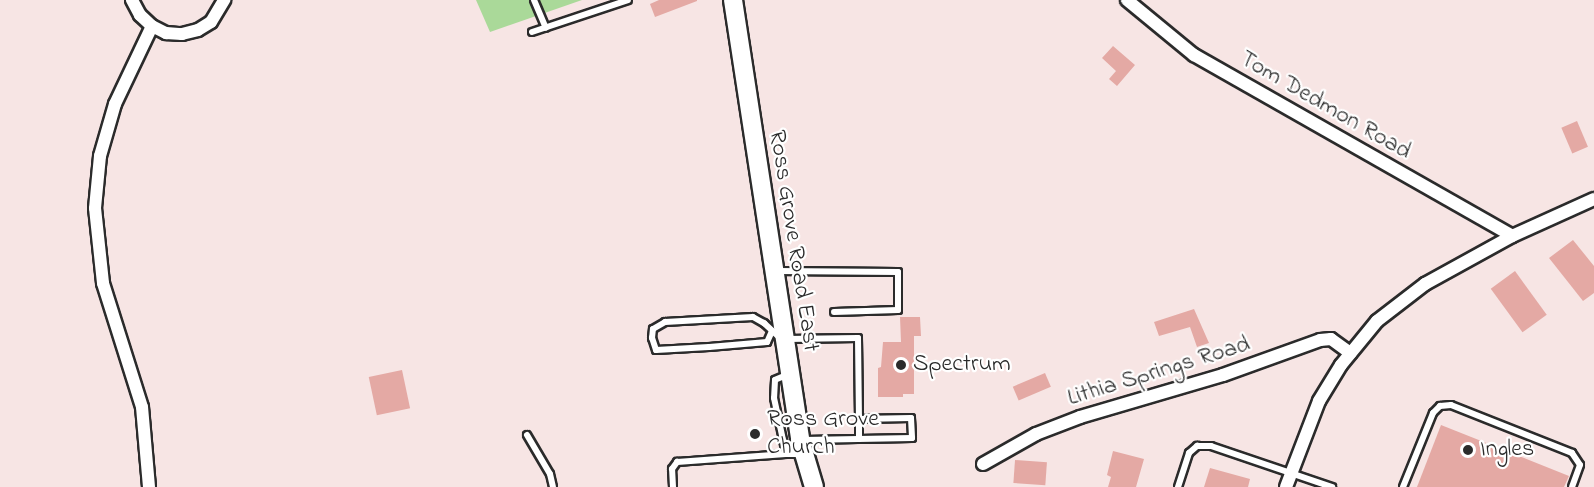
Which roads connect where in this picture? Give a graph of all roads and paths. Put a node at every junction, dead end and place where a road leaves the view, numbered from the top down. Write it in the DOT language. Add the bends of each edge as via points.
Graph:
graph roads {
  1 [pos="132,0"];
  2 [pos="224,0"];
  3 [pos="534,0"];
  4 [pos="601,0"];
  5 [pos="628,0"];
  6 [pos="733,0"];
  7 [pos="1127,0"];
  8 [pos="604,8"];
  9 [pos="152,26"];
  10 [pos="546,28"];
  11 [pos="532,32"];
  12 [pos="1593,202"];
  13 [pos="1512,236"];
  14 [pos="773,271"];
  15 [pos="834,312"];
  16 [pos="777,339"];
  17 [pos="1350,353"];
  18 [pos="859,419"];
  19 [pos="527,435"];
  20 [pos="859,439"];
  21 [pos="797,449"];
  22 [pos="983,464"];
  23 [pos="1292,471"];
  24 [pos="1328,486"];
  25 [pos="149,487"];
  26 [pos="553,487"];
  27 [pos="673,487"];
  28 [pos="814,487"];
  29 [pos="1178,487"];
  30 [pos="1286,487"];
  31 [pos="1403,487"];
  32 [pos="1572,487"];
  1 -- 9 [label="street"];
  2 -- 9 [label="street" via="211,22 198,30 166,33"];
  3 -- 10 [label="lane"];
  4 -- 8 [label="lane"];
  5 -- 8 [label="lane"];
  6 -- 14 [label="street, Ross Grove Road East"];
  7 -- 13 [label="street, Tom Dedmon Road" via="1194,56"];
  8 -- 10 [label="lane"];
  9 -- 25 [label="street" via="115,104 100,156 95,208 103,283 142,407"];
  10 -- 11 [label="lane"];
  12 -- 13 [label="street"];
  13 -- 17 [label="street" via="1400,301"];
  14 -- 15 [label="lane" via="898,272 898,310"];
  14 -- 16 [label="street, Ross Grove Road East"];
  16 -- 16 [label="lane" via="753,317 659,324 653,329 652,338 657,350"];
  16 -- 18 [label="lane" via="858,338"];
  16 -- 21 [label="street, Ross Grove Road East" via="789,374"];
  17 -- 22 [label="street, Lithia Springs Road" via="1331,339 1320,340 1223,375 1080,417 1036,434"];
  17 -- 23 [label="street" via="1319,401"];
  18 -- 20 [label="lane"];
  18 -- 20 [label="lane" via="911,418 912,438"];
  19 -- 26 [label="lane" via="550,474"];
  20 -- 21 [label="lane"];
  21 -- 27 [label="lane" via="677,462 672,469"];
  21 -- 28 [label="street, Ross Grove Road East"];
  23 -- 24 [label="lane"];
  23 -- 29 [label="lane" via="1211,446 1197,446 1189,453"];
  23 -- 30 [label="street"];
  31 -- 32 [label="lane" via="1433,413 1440,406 1451,405 1572,453 1580,465"];
}
